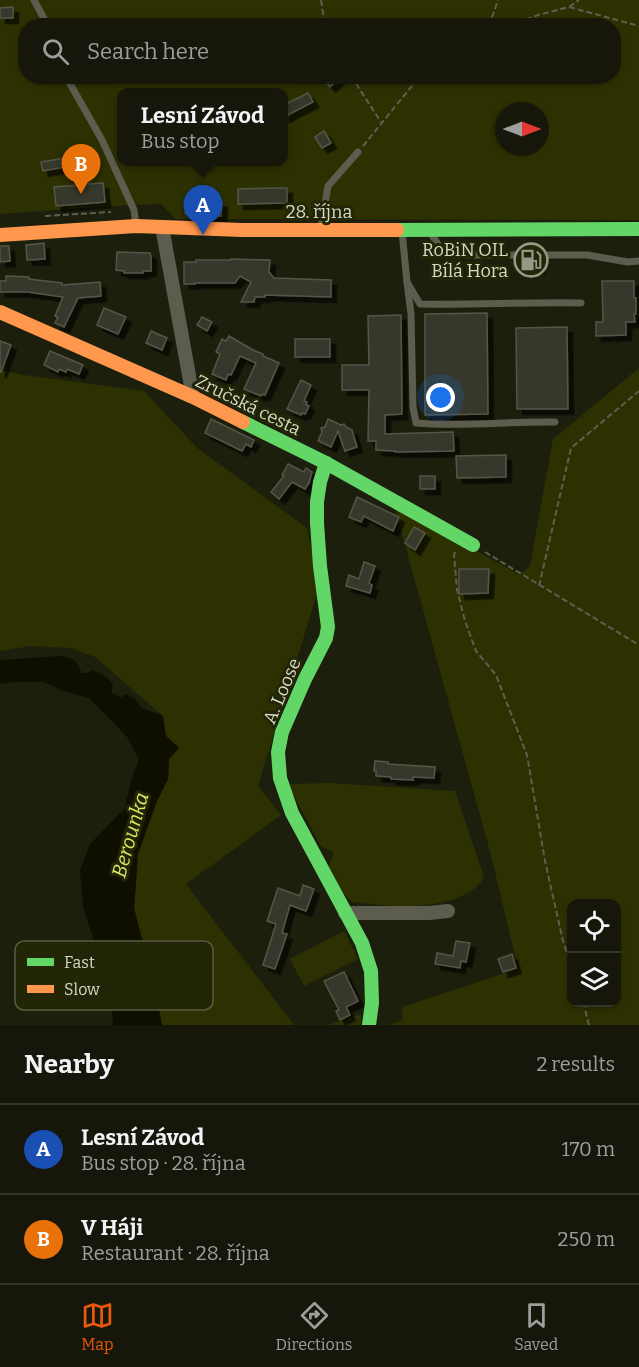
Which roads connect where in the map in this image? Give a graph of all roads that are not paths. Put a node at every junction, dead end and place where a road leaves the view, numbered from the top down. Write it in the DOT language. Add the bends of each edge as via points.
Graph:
graph roads {
  1 [pos="34,0"];
  2 [pos="44,18"];
  3 [pos="70,84"];
  4 [pos="358,152"];
  5 [pos="136,226"];
  6 [pos="162,227"];
  7 [pos="639,229"];
  8 [pos="401,230"];
  9 [pos="428,230"];
  10 [pos="320,231"];
  11 [pos="0,235"];
  12 [pos="639,261"];
  13 [pos="407,282"];
  14 [pos="581,303"];
  15 [pos="0,312"];
  16 [pos="193,398"];
  17 [pos="555,422"];
  18 [pos="326,463"];
  19 [pos="473,545"];
  20 [pos="448,911"];
  21 [pos="345,913"];
  22 [pos="369,1025"];
  1 -- 2 [label="lane"];
  3 -- 5 [label="lane" via="102,140 134,210"];
  4 -- 10 [label="lane" via="328,186"];
  5 -- 6 [label="street, 28. října"];
  5 -- 11 [label="street, 28. října"];
  6 -- 10 [label="street, 28. října"];
  6 -- 16 [label="street"];
  7 -- 9 [label="street, 28. října"];
  8 -- 9 [label="street, 28. října"];
  8 -- 10 [label="street, 28. října"];
  8 -- 13 [label="lane"];
  9 -- 12 [label="lane" via="445,255 587,255"];
  13 -- 14 [label="lane" via="420,304"];
  13 -- 17 [label="lane" via="416,423"];
  15 -- 16 [label="street, Zručská cesta"];
  16 -- 18 [label="street, Zručská cesta"];
  18 -- 19 [label="street, Zručská cesta"];
  18 -- 21 [label="street, A. Loose" via="316,511 328,627 282,732 278,752 280,778 292,813"];
  20 -- 21 [label="street"];
  21 -- 22 [label="street, A. Loose" via="371,971"];
}
